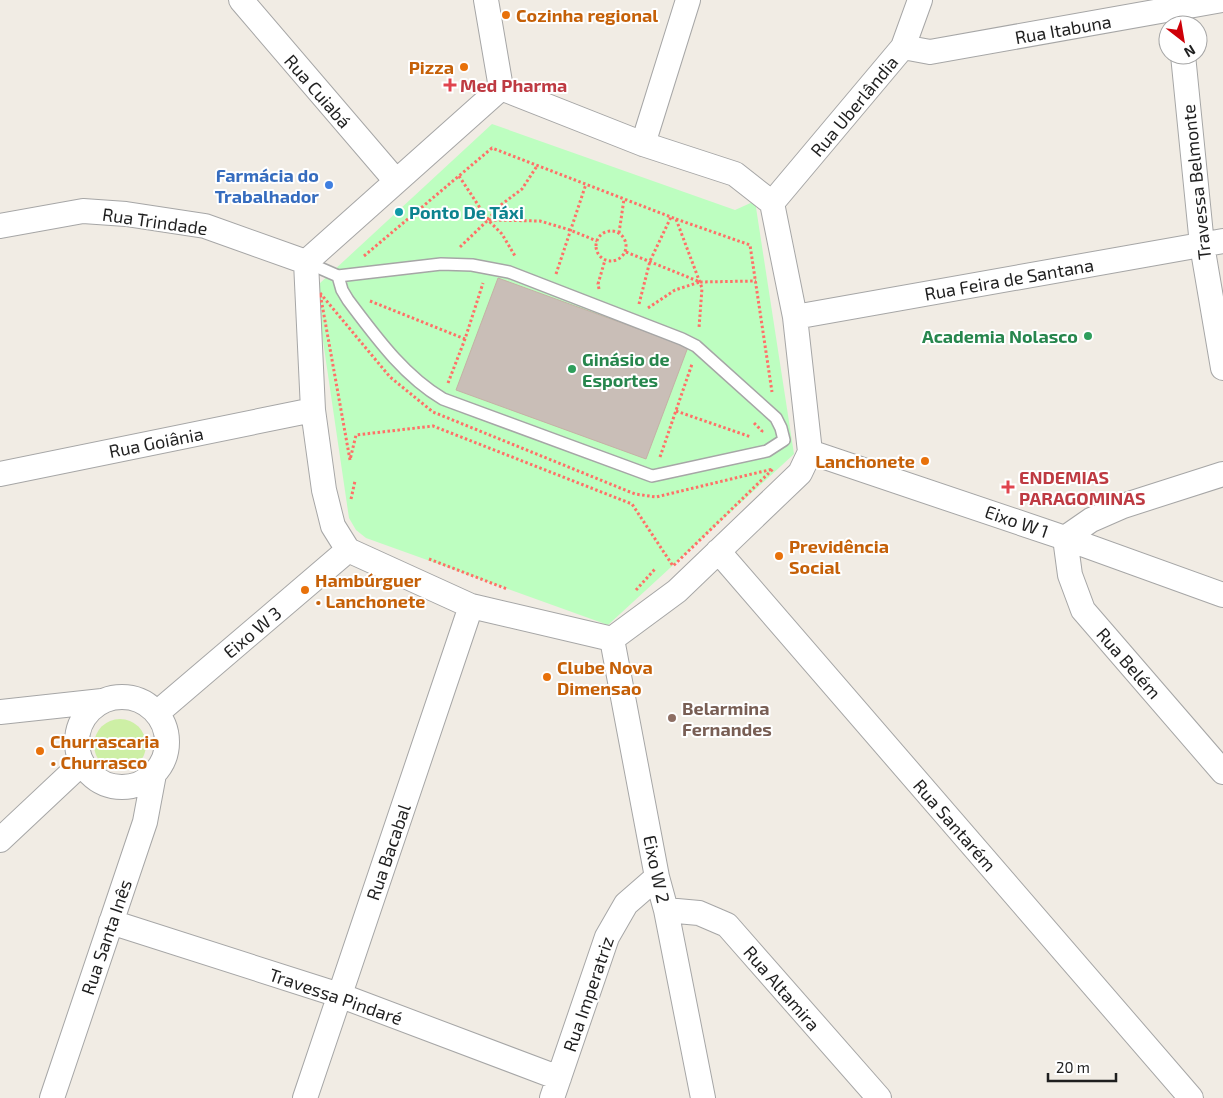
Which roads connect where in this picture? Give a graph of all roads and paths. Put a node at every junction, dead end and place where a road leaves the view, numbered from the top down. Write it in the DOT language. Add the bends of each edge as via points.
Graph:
graph roads {
  1 [pos="241,0"];
  2 [pos="486,0"];
  3 [pos="688,0"];
  4 [pos="920,0"];
  5 [pos="1222,0"];
  6 [pos="1180,11"];
  7 [pos="903,47"];
  8 [pos="1185,65"];
  9 [pos="501,88"];
  10 [pos="644,144"];
  11 [pos="537,166"];
  12 [pos="459,176"];
  13 [pos="396,181"];
  14 [pos="586,184"];
  15 [pos="624,199"];
  16 [pos="772,203"];
  17 [pos="671,217"];
  18 [pos="676,219"];
  19 [pos="488,220"];
  20 [pos="0,226"];
  21 [pos="570,230"];
  22 [pos="619,233"];
  23 [pos="597,241"];
  24 [pos="1212,243"];
  25 [pos="456,250"];
  26 [pos="626,252"];
  27 [pos="371,258"];
  28 [pos="605,260"];
  29 [pos="520,261"];
  30 [pos="650,261"];
  31 [pos="306,262"];
  32 [pos="489,268"];
  33 [pos="556,275"];
  34 [pos="338,276"];
  35 [pos="756,281"];
  36 [pos="700,282"];
  37 [pos="600,297"];
  38 [pos="365,299"];
  39 [pos="638,308"];
  40 [pos="643,312"];
  41 [pos="795,317"];
  42 [pos="465,339"];
  43 [pos="696,346"];
  44 [pos="1223,368"];
  45 [pos="699,369"];
  46 [pos="772,392"];
  47 [pos="443,399"];
  48 [pos="313,410"];
  49 [pos="676,411"];
  50 [pos="748,418"];
  51 [pos="799,442"];
  52 [pos="0,474"];
  53 [pos="1223,474"];
  54 [pos="652,476"];
  55 [pos="355,480"];
  56 [pos="351,501"];
  57 [pos="1065,538"];
  58 [pos="348,550"];
  59 [pos="718,551"];
  60 [pos="420,556"];
  61 [pos="655,568"];
  62 [pos="512,591"];
  63 [pos="1223,595"];
  64 [pos="630,597"];
  65 [pos="471,606"];
  66 [pos="612,639"];
  67 [pos="102,701"];
  68 [pos="0,712"];
  69 [pos="157,713"];
  70 [pos="82,764"];
  71 [pos="1223,772"];
  72 [pos="154,774"];
  73 [pos="0,840"];
  74 [pos="658,877"];
  75 [pos="666,910"];
  76 [pos="111,922"];
  77 [pos="340,996"];
  78 [pos="556,1088"];
  79 [pos="52,1098"];
  80 [pos="305,1098"];
  81 [pos="703,1098"];
  82 [pos="879,1098"];
  83 [pos="1192,1098"];
  1 -- 13 [label="street, Rua Cuiabá"];
  2 -- 9 [label="street"];
  3 -- 10 [label="street"];
  4 -- 7 [label="street, Rua Uberlândia"];
  5 -- 6 [label="street, Rua Itabuna"];
  6 -- 7 [label="street, Rua Itabuna" via="930,52"];
  7 -- 16 [label="street, Rua Uberlândia"];
  8 -- 24 [label="street, Travessa Belmonte"];
  9 -- 10 [label="street"];
  9 -- 13 [label="street"];
  10 -- 16 [label="street" via="735,174"];
  11 -- 12 [label="path" via="492,148"];
  11 -- 14 [label="path"];
  11 -- 19 [label="path" via="522,189 498,207"];
  12 -- 19 [label="path"];
  12 -- 27 [label="path" via="361,259"];
  13 -- 31 [label="street"];
  14 -- 15 [label="path"];
  14 -- 21 [label="path"];
  15 -- 17 [label="path"];
  15 -- 22 [label="path"];
  16 -- 41 [label="street"];
  17 -- 18 [label="path"];
  17 -- 30 [label="path"];
  18 -- 35 [label="path" via="750,246"];
  18 -- 36 [label="path"];
  19 -- 21 [label="path" via="540,221"];
  19 -- 25 [label="path"];
  19 -- 29 [label="path"];
  20 -- 31 [label="street, Rua Trindade" via="83,211 126,214 205,226"];
  21 -- 23 [label="path"];
  21 -- 33 [label="path"];
  22 -- 23 [label="path" via="606,232"];
  22 -- 26 [label="path" via="626,244"];
  23 -- 28 [label="path" via="596,250"];
  24 -- 41 [label="street, Rua Feira de Santana"];
  24 -- 44 [label="street, Travessa Belmonte"];
  26 -- 28 [label="path" via="615,261"];
  26 -- 30 [label="path"];
  28 -- 37 [label="path" via="598,284"];
  30 -- 36 [label="path"];
  30 -- 39 [label="path"];
  31 -- 34 [label="lane"];
  31 -- 48 [label="street"];
  32 -- 34 [label="lane" via="441,264"];
  32 -- 42 [label="path"];
  32 -- 43 [label="lane" via="509,272"];
  34 -- 47 [label="lane" via="348,300 398,364"];
  35 -- 36 [label="path"];
  35 -- 46 [label="path"];
  36 -- 40 [label="path" via="675,290"];
  36 -- 43 [label="path"];
  38 -- 42 [label="path"];
  41 -- 51 [label="street"];
  42 -- 47 [label="path"];
  43 -- 51 [label="lane"];
  45 -- 49 [label="path" via="692,362"];
  47 -- 54 [label="lane"];
  48 -- 52 [label="street, Rua Goiânia"];
  48 -- 58 [label="street" via="324,490 333,526"];
  49 -- 50 [label="path" via="759,440 762,432"];
  49 -- 54 [label="path"];
  51 -- 54 [label="lane"];
  51 -- 57 [label="street, Eixo W 1"];
  51 -- 59 [label="street" via="800,473"];
  53 -- 57 [label="street" via="1123,506 1092,520"];
  55 -- 56 [label="path"];
  57 -- 63 [label="street, Eixo W 1"];
  57 -- 71 [label="street, Rua Belém" via="1070,575 1083,610"];
  58 -- 65 [label="street"];
  58 -- 69 [label="street, Eixo W 3"];
  59 -- 66 [label="street" via="678,591"];
  59 -- 83 [label="street, Rua Santarém"];
  60 -- 62 [label="path"];
  61 -- 64 [label="path"];
  65 -- 66 [label="street"];
  65 -- 77 [label="street, Rua Bacabal"];
  66 -- 74 [label="street, Eixo W 2"];
  67 -- 68 [label="street"];
  67 -- 69 [label="street" via="131,698 146,703"];
  67 -- 70 [label="street" via="84,717 77,740"];
  69 -- 72 [label="street" via="165,727 168,744 164,760"];
  70 -- 72 [label="street" via="96,779 115,787 136,785"];
  70 -- 73 [label="street"];
  72 -- 76 [label="street, Rua Santa Inês" via="145,822"];
  74 -- 75 [label="street, Eixo W 2"];
  74 -- 78 [label="street, Rua Imperatriz" via="626,904 607,936"];
  75 -- 81 [label="street, Eixo W 2"];
  75 -- 82 [label="street, Rua Altamira" via="699,913 727,925"];
  76 -- 77 [label="street, Travessa Pindaré"];
  76 -- 79 [label="street, Rua Santa Inês"];
  77 -- 78 [label="street, Travessa Pindaré"];
  77 -- 80 [label="street, Rua Bacabal"];
}
